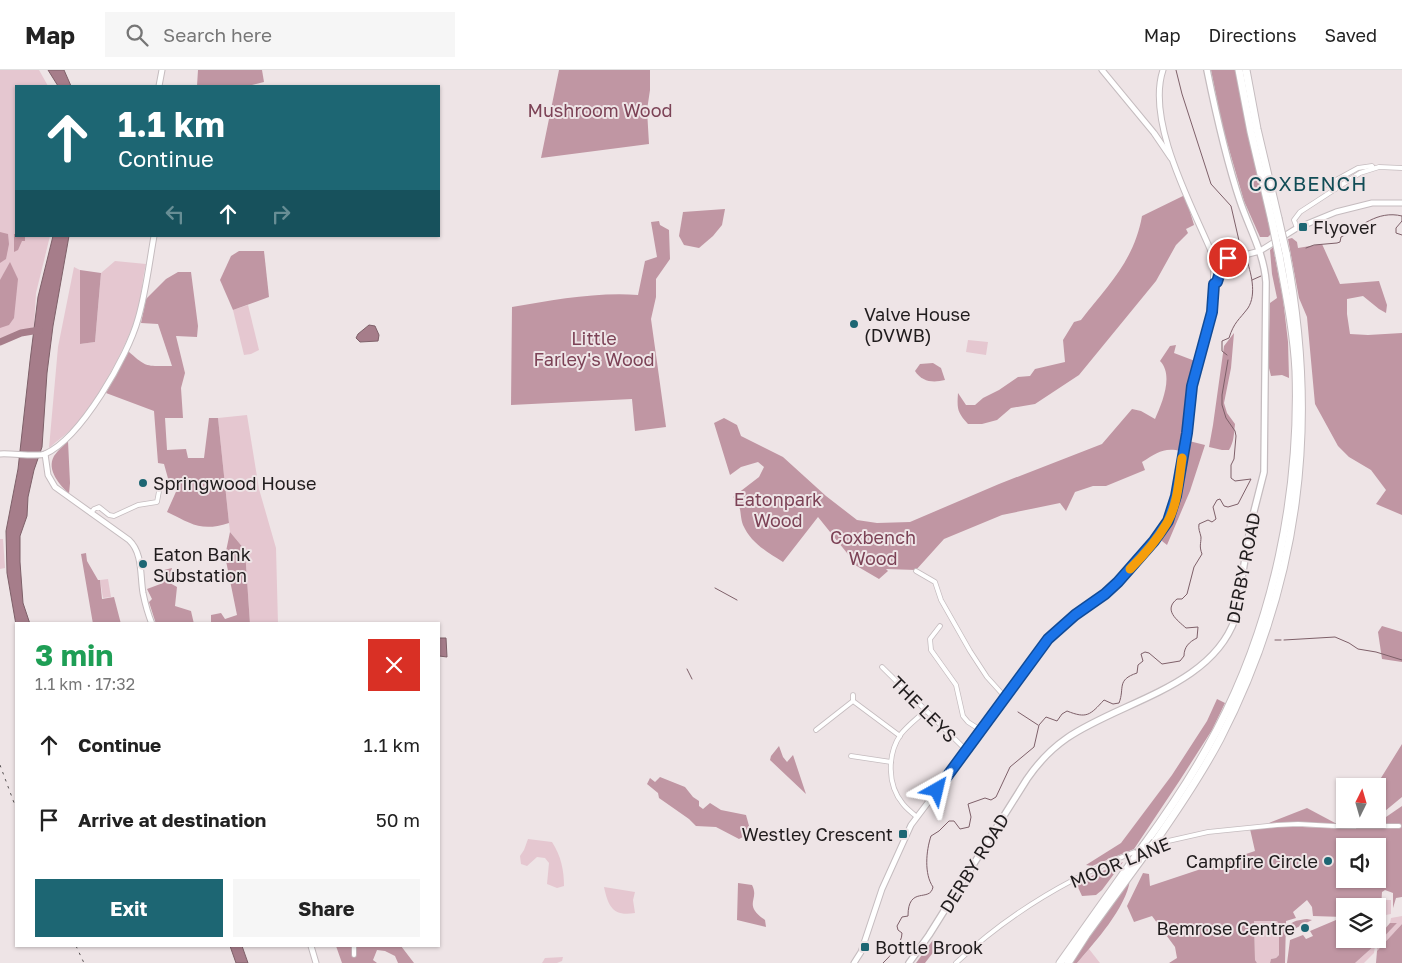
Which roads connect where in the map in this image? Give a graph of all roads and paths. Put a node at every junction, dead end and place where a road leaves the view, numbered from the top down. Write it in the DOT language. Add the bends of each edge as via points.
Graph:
graph roads {
  1 [pos="162,70"];
  2 [pos="1102,70"];
  3 [pos="1163,70"];
  4 [pos="1208,70"];
  5 [pos="1239,70"];
  6 [pos="1246,70"];
  7 [pos="159,85"];
  8 [pos="1172,158"];
  9 [pos="1373,168"];
  10 [pos="1402,168"];
  11 [pos="1327,185"];
  12 [pos="1402,203"];
  13 [pos="1275,219"];
  14 [pos="1297,228"];
  15 [pos="154,237"];
  16 [pos="1260,250"];
  17 [pos="1211,251"];
  18 [pos="1283,254"];
  19 [pos="1228,258"];
  20 [pos="1214,284"];
  21 [pos="0,454"];
  22 [pos="42,455"];
  23 [pos="160,486"];
  24 [pos="91,513"];
  25 [pos="916,571"];
  26 [pos="151,622"];
  27 [pos="940,626"];
  28 [pos="882,667"];
  29 [pos="853,695"];
  30 [pos="1006,698"];
  31 [pos="853,702"];
  32 [pos="926,710"];
  33 [pos="820,729"];
  34 [pos="982,732"];
  35 [pos="900,736"];
  36 [pos="967,751"];
  37 [pos="851,756"];
  38 [pos="891,762"];
  39 [pos="917,817"];
  40 [pos="1399,826"];
  41 [pos="1146,848"];
  42 [pos="311,947"];
  43 [pos="354,947"];
  44 [pos="354,955"];
  45 [pos="316,963"];
  46 [pos="854,963"];
  47 [pos="909,963"];
  48 [pos="956,963"];
  49 [pos="1060,963"];
  50 [pos="1068,963"];
  1 -- 7 [label="street"];
  2 -- 8 [label="street"];
  3 -- 8 [label="street" via="1158,95"];
  4 -- 16 [label="main road, DERBY ROAD" via="1237,192"];
  5 -- 13 [label="highway" via="1251,132"];
  6 -- 13 [label="highway"];
  8 -- 17 [label="street"];
  9 -- 10 [label="street"];
  9 -- 11 [label="street" via="1358,168"];
  9 -- 14 [label="street" via="1300,212 1294,220"];
  12 -- 14 [label="street" via="1381,202 1354,207"];
  13 -- 18 [label="highway, bridge"];
  14 -- 16 [label="street"];
  15 -- 22 [label="street" via="138,321 118,365 80,425"];
  16 -- 19 [label="street"];
  16 -- 47 [label="main road, DERBY ROAD" via="1266,282 1264,472 1251,523 1238,610 1231,630 1216,651 1190,673 1162,691 1068,737 1039,763"];
  17 -- 19 [label="street"];
  17 -- 20 [label="street"];
  18 -- 41 [label="highway" via="1296,371 1296,399 1293,471 1274,581 1249,658 1225,713 1196,768"];
  18 -- 41 [label="highway, bridge" via="1299,339 1302,419 1300,470 1281,581 1235,709 1203,769 1155,842"];
  19 -- 20 [label="street"];
  20 -- 30 [label="street" via="1212,312 1192,386 1176,496 1168,521 1118,582 1048,639"];
  21 -- 22 [label="street"];
  22 -- 24 [label="street" via="53,485"];
  23 -- 24 [label="street" via="156,502 138,505 114,516 99,507"];
  24 -- 26 [label="street" via="136,548 143,596"];
  25 -- 30 [label="street" via="935,582 970,651 987,678"];
  27 -- 34 [label="street" via="930,639 931,650 956,685 963,716"];
  28 -- 32 [label="street, THE LEYS"];
  29 -- 31 [label="street"];
  30 -- 34 [label="street"];
  31 -- 33 [label="street"];
  31 -- 35 [label="street"];
  32 -- 35 [label="street"];
  32 -- 36 [label="street, THE LEYS"];
  34 -- 36 [label="street"];
  35 -- 38 [label="street"];
  36 -- 39 [label="street"];
  37 -- 38 [label="street"];
  38 -- 39 [label="street" via="896,794"];
  39 -- 46 [label="street" via="904,837"];
  40 -- 48 [label="street, MOOR LANE" via="1277,825 1208,832 1160,843 1099,867 1042,897 995,929"];
  41 -- 49 [label="highway, bridge" via="1138,853"];
  41 -- 50 [label="highway"];
  42 -- 45 [label="street"];
  43 -- 44 [label="street"];
}
